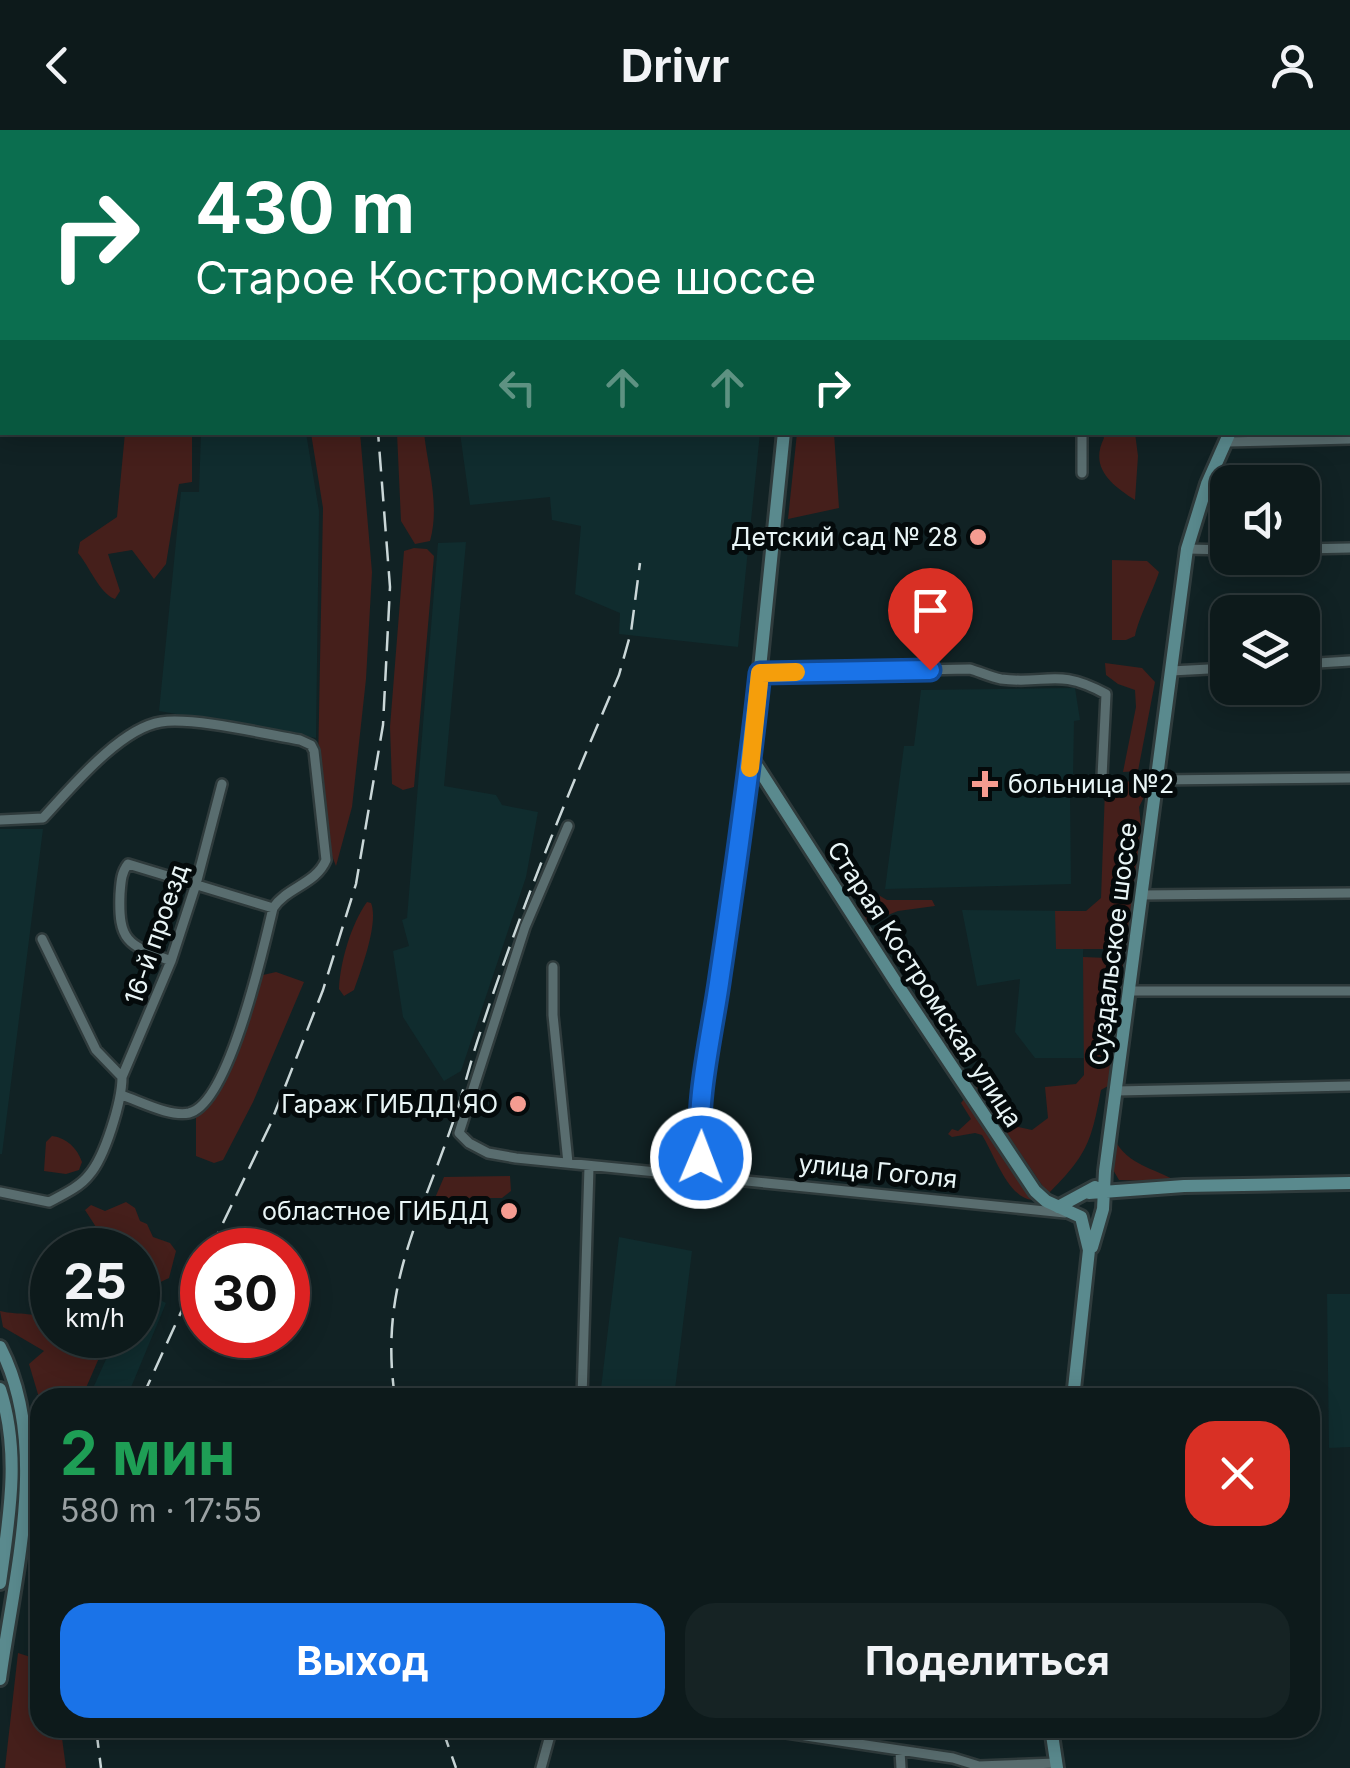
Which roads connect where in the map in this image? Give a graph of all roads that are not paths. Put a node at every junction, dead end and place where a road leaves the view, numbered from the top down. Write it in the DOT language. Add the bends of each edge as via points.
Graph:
graph roads {
  1 [pos="784,435"];
  2 [pos="1082,435"];
  3 [pos="1228,437"];
  4 [pos="1350,439"];
  5 [pos="1082,473"];
  6 [pos="1350,548"];
  7 [pos="1187,549"];
  8 [pos="1320,549"];
  9 [pos="1210,550"];
  10 [pos="1350,661"];
  11 [pos="1320,663"];
  12 [pos="1210,669"];
  13 [pos="1171,671"];
  14 [pos="760,673"];
  15 [pos="751,757"];
  16 [pos="1102,778"];
  17 [pos="1350,778"];
  18 [pos="1157,780"];
  19 [pos="222,784"];
  20 [pos="0,820"];
  21 [pos="568,826"];
  22 [pos="196,884"];
  23 [pos="1350,893"];
  24 [pos="1141,894"];
  25 [pos="272,908"];
  26 [pos="42,940"];
  27 [pos="171,961"];
  28 [pos="552,967"];
  29 [pos="1129,991"];
  30 [pos="1350,991"];
  31 [pos="122,1077"];
  32 [pos="1350,1086"];
  33 [pos="1116,1091"];
  34 [pos="121,1095"];
  35 [pos="568,1164"];
  36 [pos="590,1167"];
  37 [pos="1105,1172"];
  38 [pos="705,1176"];
  39 [pos="1350,1182"];
  40 [pos="1128,1188"];
  41 [pos="0,1192"];
  42 [pos="1084,1195"];
  43 [pos="1104,1203"];
  44 [pos="1051,1209"];
  45 [pos="1079,1216"];
  46 [pos="1089,1259"];
  47 [pos="0,1347"];
  48 [pos="582,1388"];
  49 [pos="1074,1388"];
  50 [pos="0,1389"];
  51 [pos="0,1583"];
  52 [pos="0,1679"];
  53 [pos="550,1738"];
  54 [pos="816,1738"];
  55 [pos="1052,1738"];
  56 [pos="900,1751"];
  57 [pos="1056,1765"];
  58 [pos="542,1768"];
  59 [pos="901,1768"];
  1 -- 14 [label="main road"];
  2 -- 5 [label="street"];
  3 -- 4 [label="street"];
  3 -- 7 [label="main road, Суздальское шоссе"];
  6 -- 8 [label="street"];
  7 -- 9 [label="street"];
  7 -- 13 [label="main road, Суздальское шоссе"];
  10 -- 11 [label="street"];
  12 -- 13 [label="street"];
  13 -- 18 [label="main road, Суздальское шоссе"];
  14 -- 15 [label="main road"];
  14 -- 16 [label="street" via="970,668 1001,679 1082,680 1106,694"];
  15 -- 38 [label="street" via="699,1137"];
  15 -- 44 [label="main road, Старая Костромская улица"];
  17 -- 18 [label="street"];
  18 -- 24 [label="main road, Суздальское шоссе"];
  19 -- 22 [label="street, 16-й проезд"];
  20 -- 25 [label="street" via="43,818 92,766 154,723 300,740 311,745 326,860"];
  21 -- 35 [label="street, улица Гоголя" via="524,927 458,1133 488,1153"];
  22 -- 25 [label="street"];
  22 -- 27 [label="street, 16-й проезд"];
  22 -- 27 [label="street" via="132,864 124,868 120,925 132,946"];
  23 -- 24 [label="street"];
  24 -- 29 [label="main road, Суздальское шоссе"];
  25 -- 34 [label="street" via="240,1034 206,1101 185,1114"];
  26 -- 31 [label="street" via="96,1050"];
  27 -- 31 [label="street, 16-й проезд"];
  28 -- 35 [label="street"];
  29 -- 30 [label="street"];
  29 -- 33 [label="main road, Суздальское шоссе"];
  31 -- 34 [label="street, 16-й проезд"];
  32 -- 33 [label="street"];
  33 -- 37 [label="main road, Суздальское шоссе"];
  34 -- 41 [label="street, 16-й проезд" via="98,1162 84,1180 49,1202"];
  35 -- 36 [label="street, улица Гоголя"];
  36 -- 38 [label="street, улица Гоголя"];
  36 -- 48 [label="street"];
  37 -- 40 [label="main road" via="1113,1184"];
  37 -- 42 [label="main road"];
  37 -- 43 [label="main road, Суздальское шоссе"];
  38 -- 44 [label="street, улица Гоголя"];
  39 -- 40 [label="main road"];
  40 -- 43 [label="main road"];
  42 -- 43 [label="main road"];
  42 -- 44 [label="main road"];
  42 -- 45 [label="main road" via="1076,1206"];
  43 -- 45 [label="main road" via="1093,1220"];
  43 -- 46 [label="main road, Суздальское шоссе"];
  44 -- 45 [label="main road, Старая Костромская улица"];
  45 -- 46 [label="main road, Суздальское шоссе"];
  46 -- 49 [label="main road, Суздальское шоссе"];
  47 -- 52 [label="main road" via="18,1393 26,1486"];
  50 -- 51 [label="main road" via="13,1456"];
  53 -- 58 [label="street"];
  54 -- 56 [label="street"];
  55 -- 57 [label="main road"];
  56 -- 57 [label="street" via="979,1766"];
  56 -- 59 [label="street"];
}
